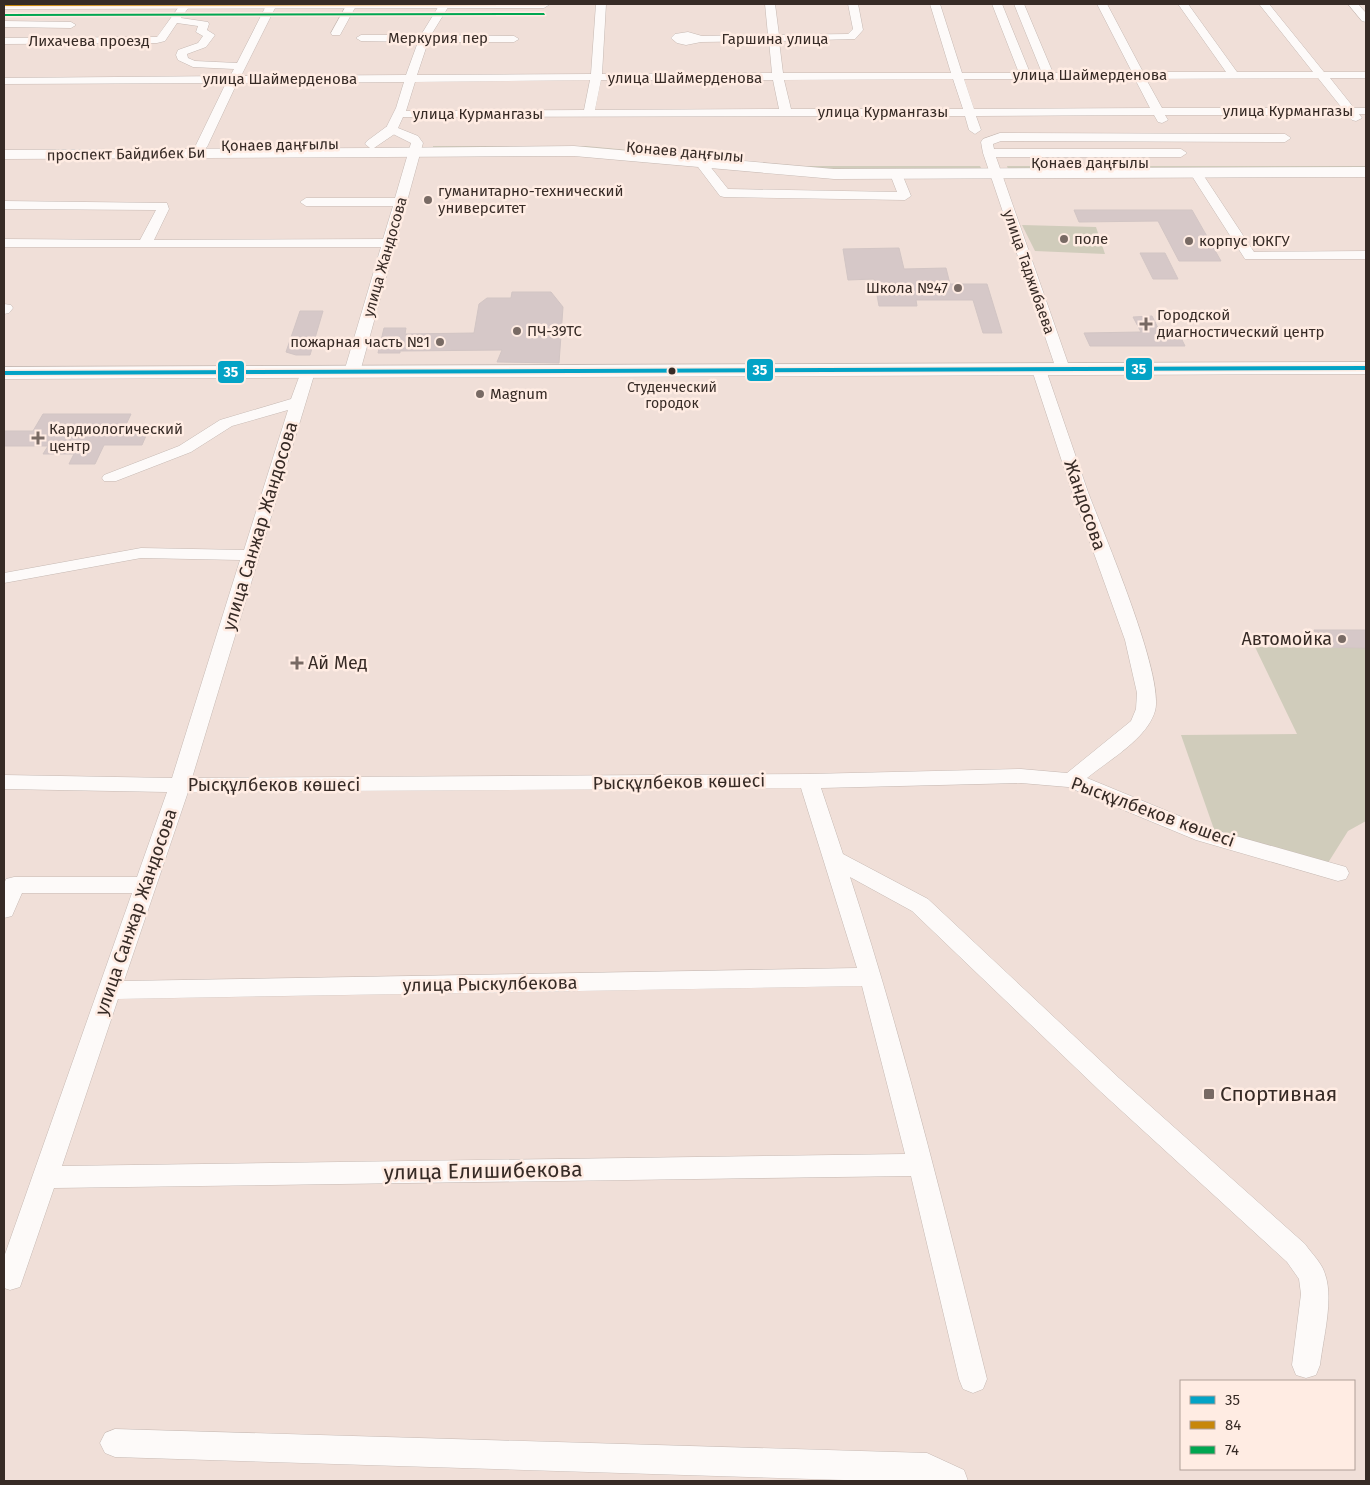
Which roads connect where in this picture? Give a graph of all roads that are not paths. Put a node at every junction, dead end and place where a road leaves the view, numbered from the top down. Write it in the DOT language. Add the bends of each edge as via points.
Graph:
graph roads {
  1 [pos="20,4"];
  2 [pos="104,4"];
  3 [pos="186,4"];
  4 [pos="272,4"];
  5 [pos="352,4"];
  6 [pos="445,4"];
  7 [pos="471,4"];
  8 [pos="544,4"];
  9 [pos="601,4"];
  10 [pos="770,4"];
  11 [pos="853,4"];
  12 [pos="934,4"];
  13 [pos="996,4"];
  14 [pos="1019,4"];
  15 [pos="1102,4"];
  16 [pos="1183,4"];
  17 [pos="1264,4"];
  18 [pos="1353,4"];
  19 [pos="4,5"];
  20 [pos="1366,18"];
  21 [pos="175,20"];
  22 [pos="6,22"];
  23 [pos="71,25"];
  24 [pos="336,33"];
  25 [pos="361,38"];
  26 [pos="424,39"];
  27 [pos="514,39"];
  28 [pos="699,39"];
  29 [pos="774,39"];
  30 [pos="4,41"];
  31 [pos="242,66"];
  32 [pos="1025,75"];
  33 [pos="1138,75"];
  34 [pos="1234,75"];
  35 [pos="1321,75"];
  36 [pos="1366,75"];
  37 [pos="957,76"];
  38 [pos="1049,76"];
  39 [pos="596,77"];
  40 [pos="412,78"];
  41 [pos="778,78"];
  42 [pos="235,79"];
  43 [pos="4,81"];
  44 [pos="968,111"];
  45 [pos="1366,111"];
  46 [pos="1156,112"];
  47 [pos="1350,112"];
  48 [pos="589,113"];
  49 [pos="786,113"];
  50 [pos="399,114"];
  51 [pos="1362,125"];
  52 [pos="391,130"];
  53 [pos="975,130"];
  54 [pos="1284,138"];
  55 [pos="1175,139"];
  56 [pos="372,144"];
  57 [pos="201,147"];
  58 [pos="416,147"];
  59 [pos="4,148"];
  60 [pos="398,151"];
  61 [pos="4,155"];
  62 [pos="701,163"];
  63 [pos="992,163"];
  64 [pos="1189,163"];
  65 [pos="1366,163"];
  66 [pos="1366,172"];
  67 [pos="896,174"];
  68 [pos="306,202"];
  69 [pos="400,202"];
  70 [pos="4,205"];
  71 [pos="4,243"];
  72 [pos="389,243"];
  73 [pos="145,244"];
  74 [pos="1366,255"];
  75 [pos="1366,368"];
  76 [pos="1063,369"];
  77 [pos="1039,370"];
  78 [pos="307,372"];
  79 [pos="352,372"];
  80 [pos="4,373"];
  81 [pos="298,402"];
  82 [pos="110,478"];
  83 [pos="251,555"];
  84 [pos="4,578"];
  85 [pos="1071,780"];
  86 [pos="808,781"];
  87 [pos="4,782"];
  88 [pos="180,785"];
  89 [pos="833,858"];
  90 [pos="1338,873"];
  91 [pos="146,886"];
  92 [pos="4,910"];
  93 [pos="871,977"];
  94 [pos="109,990"];
  95 [pos="921,1165"];
  96 [pos="45,1176"];
  97 [pos="10,1278"];
  98 [pos="1306,1365"];
  99 [pos="973,1379"];
  100 [pos="115,1443"];
  101 [pos="953,1481"];
  1 -- 2 [label="main road"];
  1 -- 19 [label="main road"];
  1 -- 22 [label="street, Лихачева проезд"];
  2 -- 3 [label="main road"];
  3 -- 4 [label="main road"];
  3 -- 21 [label="street, Лихачева проезд"];
  4 -- 5 [label="main road"];
  4 -- 31 [label="street"];
  5 -- 6 [label="main road"];
  5 -- 24 [label="street"];
  6 -- 7 [label="main road"];
  6 -- 26 [label="street"];
  7 -- 8 [label="main road"];
  9 -- 39 [label="street"];
  10 -- 29 [label="street"];
  11 -- 29 [label="street, Гаршина улица" via="858,30 851,37"];
  12 -- 37 [label="street"];
  13 -- 32 [label="street"];
  14 -- 38 [label="street"];
  15 -- 33 [label="street"];
  16 -- 34 [label="street"];
  17 -- 35 [label="street"];
  18 -- 20 [label="street"];
  21 -- 30 [label="street, Лихачева проезд" via="161,39 152,41"];
  21 -- 31 [label="street" via="204,24 201,32 210,35 202,45 182,52 183,60 193,64"];
  22 -- 23 [label="street"];
  25 -- 26 [label="street, Меркурия пер"];
  26 -- 27 [label="street, Меркурия пер"];
  26 -- 40 [label="street"];
  28 -- 29 [label="street, Гаршина улица"];
  29 -- 41 [label="street"];
  31 -- 42 [label="street"];
  32 -- 37 [label="street, улица Шаймерденова"];
  32 -- 38 [label="street, улица Шаймерденова"];
  33 -- 34 [label="street, улица Шаймерденова"];
  33 -- 38 [label="street, улица Шаймерденова"];
  33 -- 46 [label="street"];
  34 -- 35 [label="street, улица Шаймерденова"];
  35 -- 36 [label="street, улица Шаймерденова"];
  35 -- 47 [label="street"];
  37 -- 41 [label="street, улица Шаймерденова"];
  37 -- 44 [label="street"];
  39 -- 40 [label="street, улица Шаймерденова"];
  39 -- 41 [label="street, улица Шаймерденова"];
  39 -- 48 [label="street"];
  40 -- 42 [label="street, улица Шаймерденова"];
  40 -- 50 [label="street"];
  41 -- 49 [label="street"];
  42 -- 43 [label="street, улица Шаймерденова"];
  42 -- 57 [label="street"];
  44 -- 46 [label="street, улица Курмангазы"];
  44 -- 49 [label="street, улица Курмангазы"];
  44 -- 53 [label="street"];
  45 -- 47 [label="street, улица Курмангазы"];
  46 -- 47 [label="street, улица Курмангазы"];
  46 -- 55 [label="street"];
  47 -- 51 [label="street"];
  48 -- 49 [label="street, улица Курмангазы"];
  48 -- 50 [label="street, улица Курмангазы"];
  50 -- 52 [label="street"];
  52 -- 56 [label="main road"];
  52 -- 58 [label="street" via="414,140"];
  54 -- 55 [label="street"];
  55 -- 63 [label="street" via="1000,137 987,142"];
  55 -- 64 [label="street"];
  56 -- 57 [label="main road, Қонаев даңғылы"];
  56 -- 58 [label="main road, Қонаев даңғылы"];
  57 -- 59 [label="main road, Қонаев даңғылы"];
  58 -- 60 [label="main road, Қонаев даңғылы"];
  58 -- 62 [label="main road, Қонаев даңғылы" via="574,151"];
  58 -- 63 [label="main road, Қонаев даңғылы" via="578,143 840,164"];
  58 -- 69 [label="street, улица Жандосова"];
  60 -- 61 [label="main road, проспект Байдибек Би"];
  62 -- 67 [label="main road, Қонаев даңғылы" via="834,174"];
  62 -- 67 [label="street" via="724,193 905,196"];
  63 -- 64 [label="main road, Қонаев даңғылы"];
  63 -- 64 [label="street"];
  63 -- 67 [label="main road, Қонаев даңғылы"];
  63 -- 76 [label="street, улица Таджибаева"];
  64 -- 65 [label="main road, Қонаев даңғылы"];
  64 -- 66 [label="main road, Қонаев даңғылы"];
  64 -- 74 [label="street" via="1250,256"];
  68 -- 69 [label="street"];
  69 -- 72 [label="street, улица Жандосова"];
  70 -- 73 [label="street" via="162,206"];
  71 -- 73 [label="street"];
  72 -- 73 [label="street"];
  72 -- 79 [label="street, улица Жандосова"];
  75 -- 76 [label="main road"];
  76 -- 77 [label="main road"];
  77 -- 79 [label="main road"];
  77 -- 85 [label="street, Жандосова" via="1134,640 1147,693 1146,709 1140,724"];
  78 -- 79 [label="main road"];
  78 -- 80 [label="main road"];
  78 -- 81 [label="street, улица Санжар Жандосова"];
  81 -- 82 [label="street" via="226,423 185,449"];
  81 -- 83 [label="street, улица Санжар Жандосова"];
  83 -- 84 [label="street" via="141,553"];
  83 -- 88 [label="street, улица Санжар Жандосова"];
  85 -- 86 [label="street, Рысқұлбеков көшесі" via="1021,776"];
  85 -- 90 [label="street, Рысқұлбеков көшесі" via="1204,835"];
  86 -- 88 [label="street, Рысқұлбеков көшесі"];
  86 -- 89 [label="street"];
  87 -- 88 [label="street, Рысқұлбеков көшесі"];
  88 -- 91 [label="street, улица Санжар Жандосова"];
  89 -- 93 [label="street"];
  89 -- 98 [label="street" via="920,905 1110,1085 1296,1253 1312,1275 1315,1294"];
  91 -- 92 [label="street" via="14,885"];
  91 -- 94 [label="street, улица Санжар Жандосова"];
  93 -- 94 [label="street, улица Рыскулбекова"];
  93 -- 95 [label="street"];
  94 -- 96 [label="street, улица Санжар Жандосова"];
  95 -- 96 [label="street, улица Елишибекова"];
  95 -- 99 [label="street"];
  96 -- 97 [label="street, улица Санжар Жандосова"];
  100 -- 101 [label="street" via="927,1468"];
}
